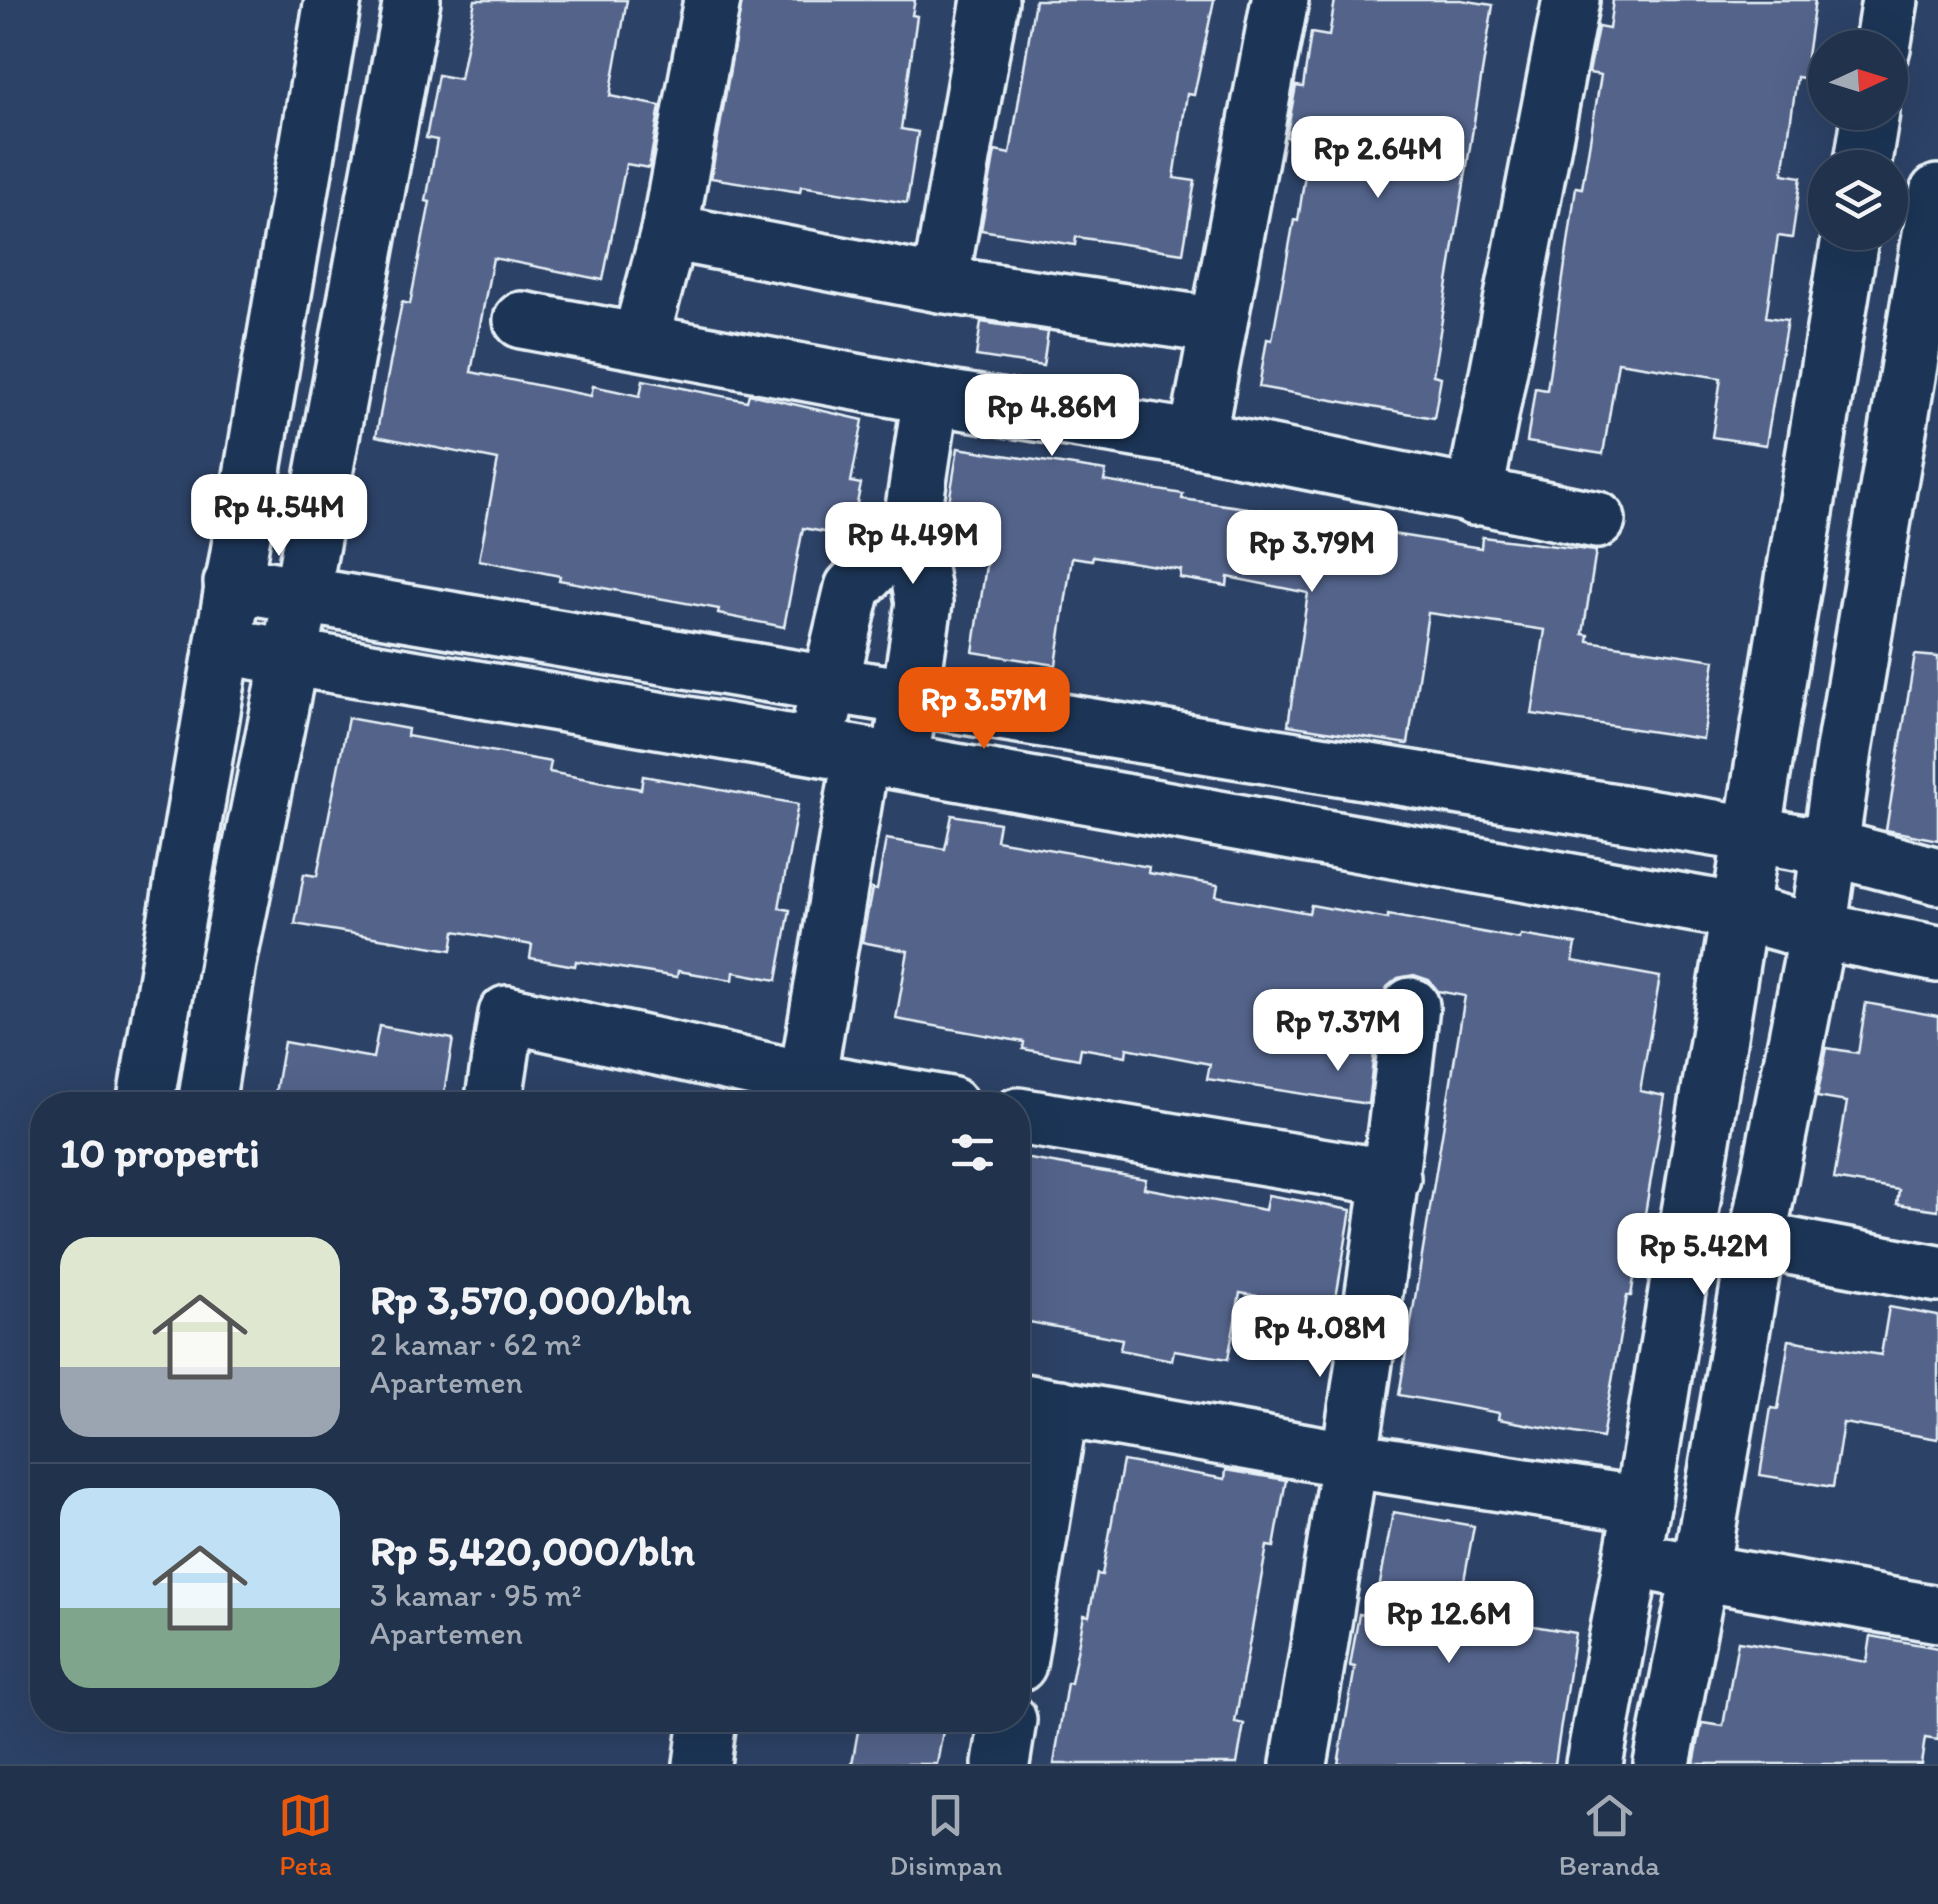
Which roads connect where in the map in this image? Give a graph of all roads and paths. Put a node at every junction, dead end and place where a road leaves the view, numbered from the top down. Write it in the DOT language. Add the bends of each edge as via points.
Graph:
graph roads {
  1 [pos="332,0"];
  2 [pos="412,0"];
  3 [pos="712,0"];
  4 [pos="990,0"];
  5 [pos="1280,0"];
  6 [pos="1570,0"];
  7 [pos="1890,0"];
  8 [pos="1885,30"];
  9 [pos="1938,193"];
  10 [pos="670,232"];
  11 [pos="1849,250"];
  12 [pos="940,284"];
  13 [pos="522,320"];
  14 [pos="1218,326"];
  15 [pos="640,341"];
  16 [pos="931,396"];
  17 [pos="1197,439"];
  18 [pos="1474,496"];
  19 [pos="1597,520"];
  20 [pos="911,528"];
  21 [pos="232,582"];
  22 [pos="300,595"];
  23 [pos="224,646"];
  24 [pos="290,657"];
  25 [pos="828,684"];
  26 [pos="909,696"];
  27 [pos="859,756"];
  28 [pos="1790,841"];
  29 [pos="1938,876"];
  30 [pos="1779,922"];
  31 [pos="1938,954"];
  32 [pos="1411,1006"];
  33 [pos="147,1092"];
  34 [pos="208,1092"];
  35 [pos="495,1092"];
  36 [pos="806,1092"];
  37 [pos="1030,1118"];
  38 [pos="1392,1178"];
  39 [pos="1758,1240"];
  40 [pos="1938,1274"];
  41 [pos="1039,1405"];
  42 [pos="1352,1460"];
  43 [pos="1642,1506"];
  44 [pos="1030,1516"];
  45 [pos="1662,1565"];
  46 [pos="1938,1614"];
  47 [pos="706,1732"];
  48 [pos="1006,1732"];
  49 [pos="702,1764"];
  50 [pos="1001,1764"];
  51 [pos="1299,1764"];
  52 [pos="1594,1764"];
  53 [pos="1662,1764"];
  1 -- 21 [label="street"];
  2 -- 22 [label="street"];
  3 -- 10 [label="street"];
  4 -- 12 [label="street"];
  5 -- 14 [label="street"];
  6 -- 18 [label="street"];
  7 -- 8 [label="street"];
  9 -- 28 [label="street" via="1844,750"];
  10 -- 12 [label="street"];
  10 -- 15 [label="street"];
  11 -- 28 [label="street"];
  12 -- 14 [label="street"];
  13 -- 15 [label="street"];
  14 -- 17 [label="street"];
  15 -- 16 [label="street"];
  16 -- 17 [label="street"];
  16 -- 20 [label="street"];
  17 -- 18 [label="street"];
  18 -- 19 [label="street"];
  20 -- 25 [label="street" via="853,588"];
  20 -- 26 [label="street" via="924,603"];
  21 -- 22 [label="street"];
  21 -- 23 [label="street"];
  22 -- 24 [label="street"];
  22 -- 25 [label="street"];
  23 -- 24 [label="street"];
  23 -- 33 [label="street"];
  24 -- 27 [label="street"];
  24 -- 34 [label="street"];
  25 -- 26 [label="street"];
  25 -- 27 [label="street"];
  26 -- 27 [label="street"];
  26 -- 28 [label="street"];
  27 -- 30 [label="street"];
  27 -- 36 [label="street"];
  28 -- 29 [label="street"];
  28 -- 30 [label="street"];
  28 -- 30 [label="street"];
  30 -- 31 [label="street"];
  30 -- 39 [label="street"];
  30 -- 43 [label="street"];
  32 -- 38 [label="street"];
  35 -- 36 [label="street" via="508,1014"];
  37 -- 38 [label="street"];
  38 -- 42 [label="street"];
  39 -- 40 [label="street"];
  39 -- 45 [label="street"];
  41 -- 42 [label="street"];
  41 -- 44 [label="street"];
  42 -- 43 [label="street"];
  42 -- 51 [label="street"];
  43 -- 45 [label="street"];
  45 -- 46 [label="street"];
  45 -- 52 [label="street"];
  45 -- 53 [label="street"];
  47 -- 49 [label="street"];
  48 -- 50 [label="street"];
}
